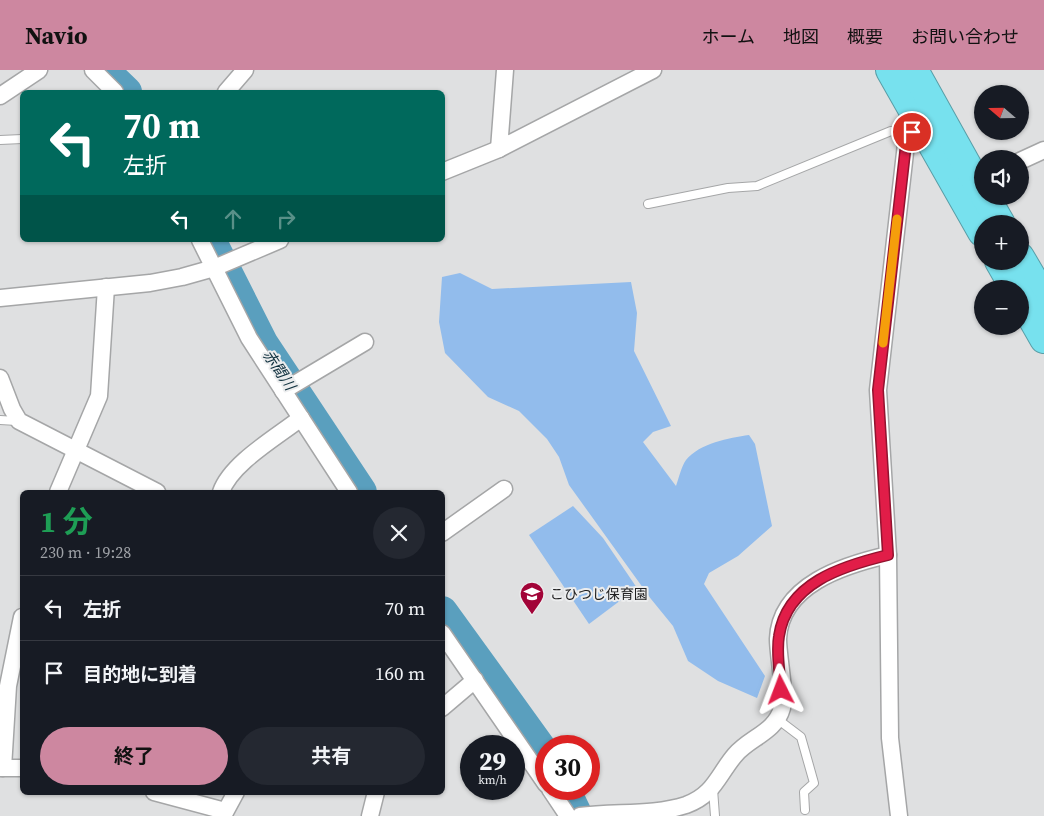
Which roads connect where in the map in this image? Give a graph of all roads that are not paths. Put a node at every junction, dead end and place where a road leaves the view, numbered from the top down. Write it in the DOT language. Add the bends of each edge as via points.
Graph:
graph roads {
  1 [pos="39,70"];
  2 [pos="93,70"];
  3 [pos="245,70"];
  4 [pos="505,70"];
  5 [pos="653,70"];
  6 [pos="890,70"];
  7 [pos="914,70"];
  8 [pos="114,90"];
  9 [pos="228,90"];
  10 [pos="0,96"];
  11 [pos="917,129"];
  12 [pos="20,139"];
  13 [pos="0,140"];
  14 [pos="499,149"];
  15 [pos="1044,150"];
  16 [pos="1029,157"];
  17 [pos="445,171"];
  18 [pos="974,173"];
  19 [pos="648,204"];
  20 [pos="974,219"];
  21 [pos="202,242"];
  22 [pos="275,242"];
  23 [pos="220,266"];
  24 [pos="1028,270"];
  25 [pos="106,287"];
  26 [pos="0,298"];
  27 [pos="1044,298"];
  28 [pos="1029,313"];
  29 [pos="1044,339"];
  30 [pos="365,342"];
  31 [pos="0,378"];
  32 [pos="289,387"];
  33 [pos="301,418"];
  34 [pos="0,420"];
  35 [pos="19,421"];
  36 [pos="75,448"];
  37 [pos="59,490"];
  38 [pos="153,490"];
  39 [pos="222,490"];
  40 [pos="348,490"];
  41 [pos="504,490"];
  42 [pos="445,531"];
  43 [pos="888,555"];
  44 [pos="20,627"];
  45 [pos="445,637"];
  46 [pos="475,680"];
  47 [pos="445,705"];
  48 [pos="776,718"];
  49 [pos="2,768"];
  50 [pos="20,768"];
  51 [pos="535,768"];
  52 [pos="713,789"];
  53 [pos="164,795"];
  54 [pos="234,795"];
  55 [pos="375,795"];
  56 [pos="557,800"];
  57 [pos="804,810"];
  58 [pos="224,813"];
  59 [pos="370,816"];
  60 [pos="568,816"];
  61 [pos="581,816"];
  62 [pos="715,816"];
  63 [pos="899,816"];
  1 -- 10 [label="street"];
  2 -- 8 [label="street"];
  3 -- 9 [label="street"];
  4 -- 14 [label="street"];
  5 -- 14 [label="street"];
  6 -- 11 [label="highway"];
  7 -- 18 [label="highway"];
  11 -- 19 [label="lane" via="891,131 757,186 728,188"];
  11 -- 20 [label="highway"];
  11 -- 43 [label="street" via="906,144 878,390"];
  12 -- 13 [label="lane"];
  14 -- 17 [label="street"];
  15 -- 16 [label="street"];
  21 -- 23 [label="street"];
  22 -- 23 [label="street"];
  23 -- 25 [label="street" via="150,283"];
  23 -- 32 [label="street" via="249,338"];
  24 -- 27 [label="highway"];
  25 -- 26 [label="street"];
  25 -- 36 [label="street" via="99,396"];
  28 -- 29 [label="highway"];
  30 -- 32 [label="street"];
  31 -- 35 [label="street"];
  32 -- 33 [label="street"];
  33 -- 39 [label="street" via="236,468"];
  33 -- 40 [label="street"];
  34 -- 35 [label="lane"];
  35 -- 36 [label="street"];
  36 -- 37 [label="street"];
  36 -- 38 [label="street"];
  41 -- 42 [label="street"];
  43 -- 48 [label="street" via="854,563 815,581 785,612 778,638 782,707"];
  43 -- 63 [label="street" via="890,738"];
  44 -- 49 [label="street" via="8,686"];
  45 -- 46 [label="street"];
  46 -- 47 [label="street"];
  46 -- 51 [label="street"];
  48 -- 52 [label="street" via="769,731 750,740 735,755"];
  48 -- 57 [label="lane" via="801,737 814,783 804,792"];
  49 -- 50 [label="street"];
  52 -- 61 [label="street" via="686,805 634,814"];
  52 -- 62 [label="lane"];
  53 -- 58 [label="street"];
  54 -- 58 [label="street"];
  55 -- 59 [label="street"];
  56 -- 60 [label="street"];
}
